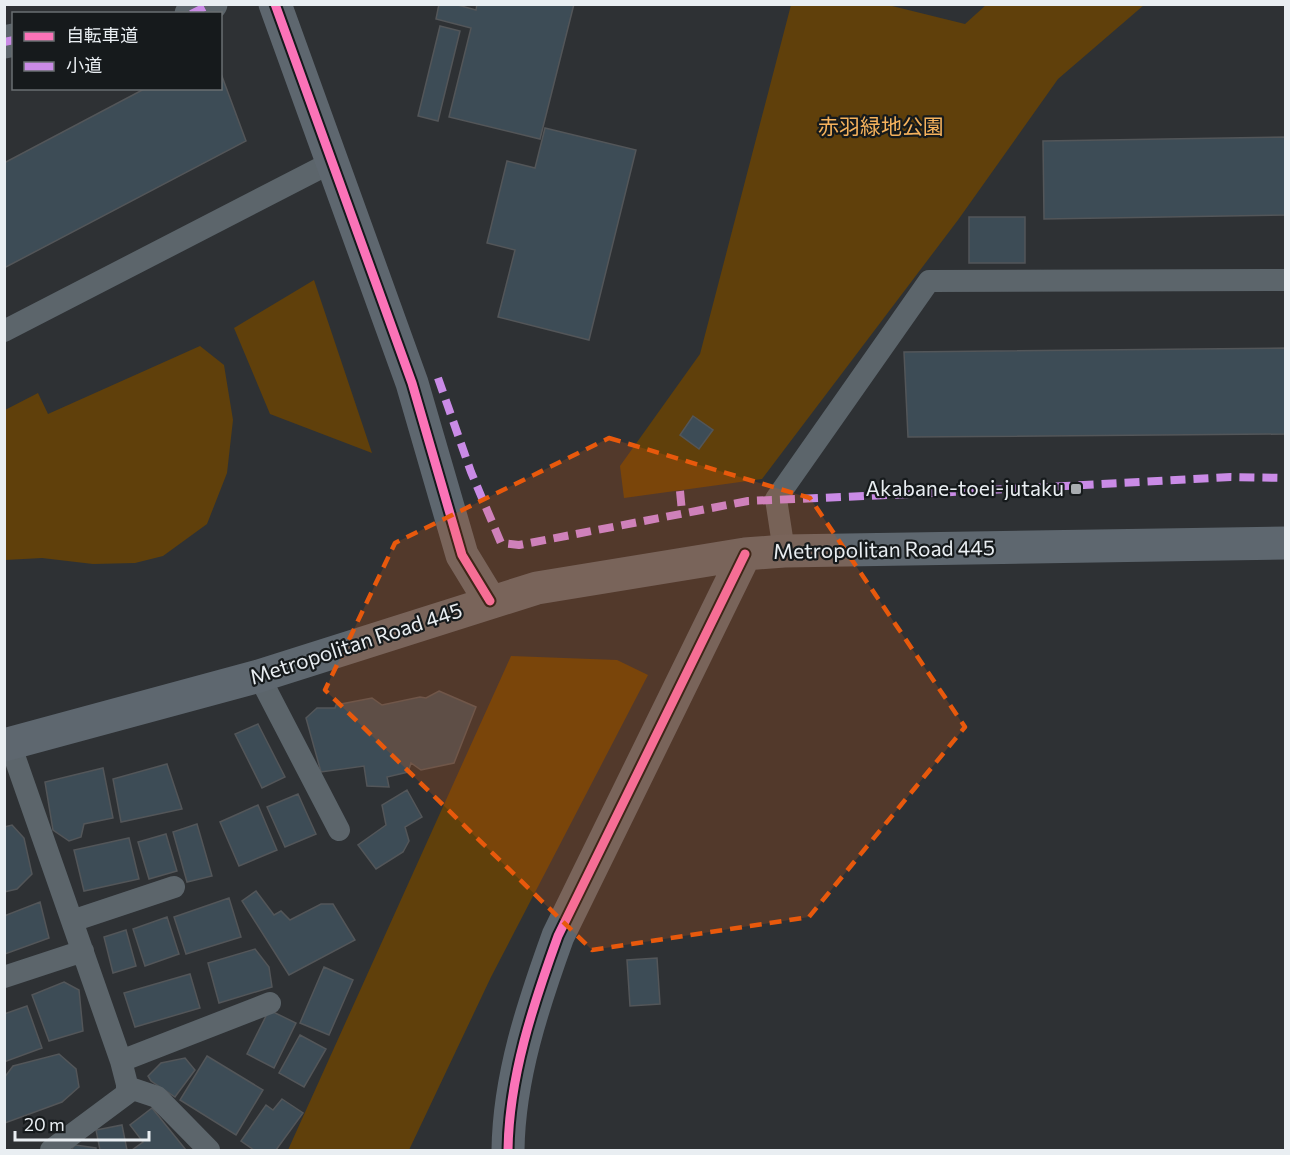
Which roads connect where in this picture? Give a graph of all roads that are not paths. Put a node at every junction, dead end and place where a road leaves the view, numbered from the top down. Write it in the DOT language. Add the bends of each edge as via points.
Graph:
graph roads {
  1 [pos="211,4"];
  2 [pos="275,4"];
  3 [pos="194,12"];
  4 [pos="332,162"];
  5 [pos="1286,280"];
  6 [pos="4,330"];
  7 [pos="1286,543"];
  8 [pos="784,551"];
  9 [pos="745,554"];
  10 [pos="490,601"];
  11 [pos="259,676"];
  12 [pos="7,745"];
  13 [pos="339,830"];
  14 [pos="174,887"];
  15 [pos="72,921"];
  16 [pos="82,951"];
  17 [pos="4,977"];
  18 [pos="270,1003"];
  19 [pos="121,1061"];
  20 [pos="127,1087"];
  21 [pos="51,1150"];
  22 [pos="209,1150"];
  23 [pos="507,1150"];
  1 -- 3 [label="street"];
  2 -- 4 [label="main road"];
  4 -- 6 [label="lane"];
  4 -- 10 [label="main road" via="412,383 462,555"];
  5 -- 8 [label="lane" via="929,281 776,499"];
  7 -- 8 [label="main road, Metropolitan Road 445"];
  8 -- 9 [label="main road, Metropolitan Road 445"];
  9 -- 10 [label="main road, Metropolitan Road 445" via="537,588"];
  9 -- 23 [label="main road" via="558,936 520,1059"];
  10 -- 11 [label="main road, Metropolitan Road 445"];
  11 -- 12 [label="main road, Metropolitan Road 445"];
  11 -- 13 [label="lane"];
  12 -- 15 [label="lane"];
  14 -- 15 [label="lane"];
  15 -- 16 [label="lane"];
  16 -- 17 [label="lane"];
  16 -- 19 [label="lane"];
  18 -- 19 [label="lane"];
  19 -- 20 [label="lane"];
  20 -- 21 [label="lane" via="129,1092"];
  20 -- 22 [label="lane" via="157,1097"];
}
